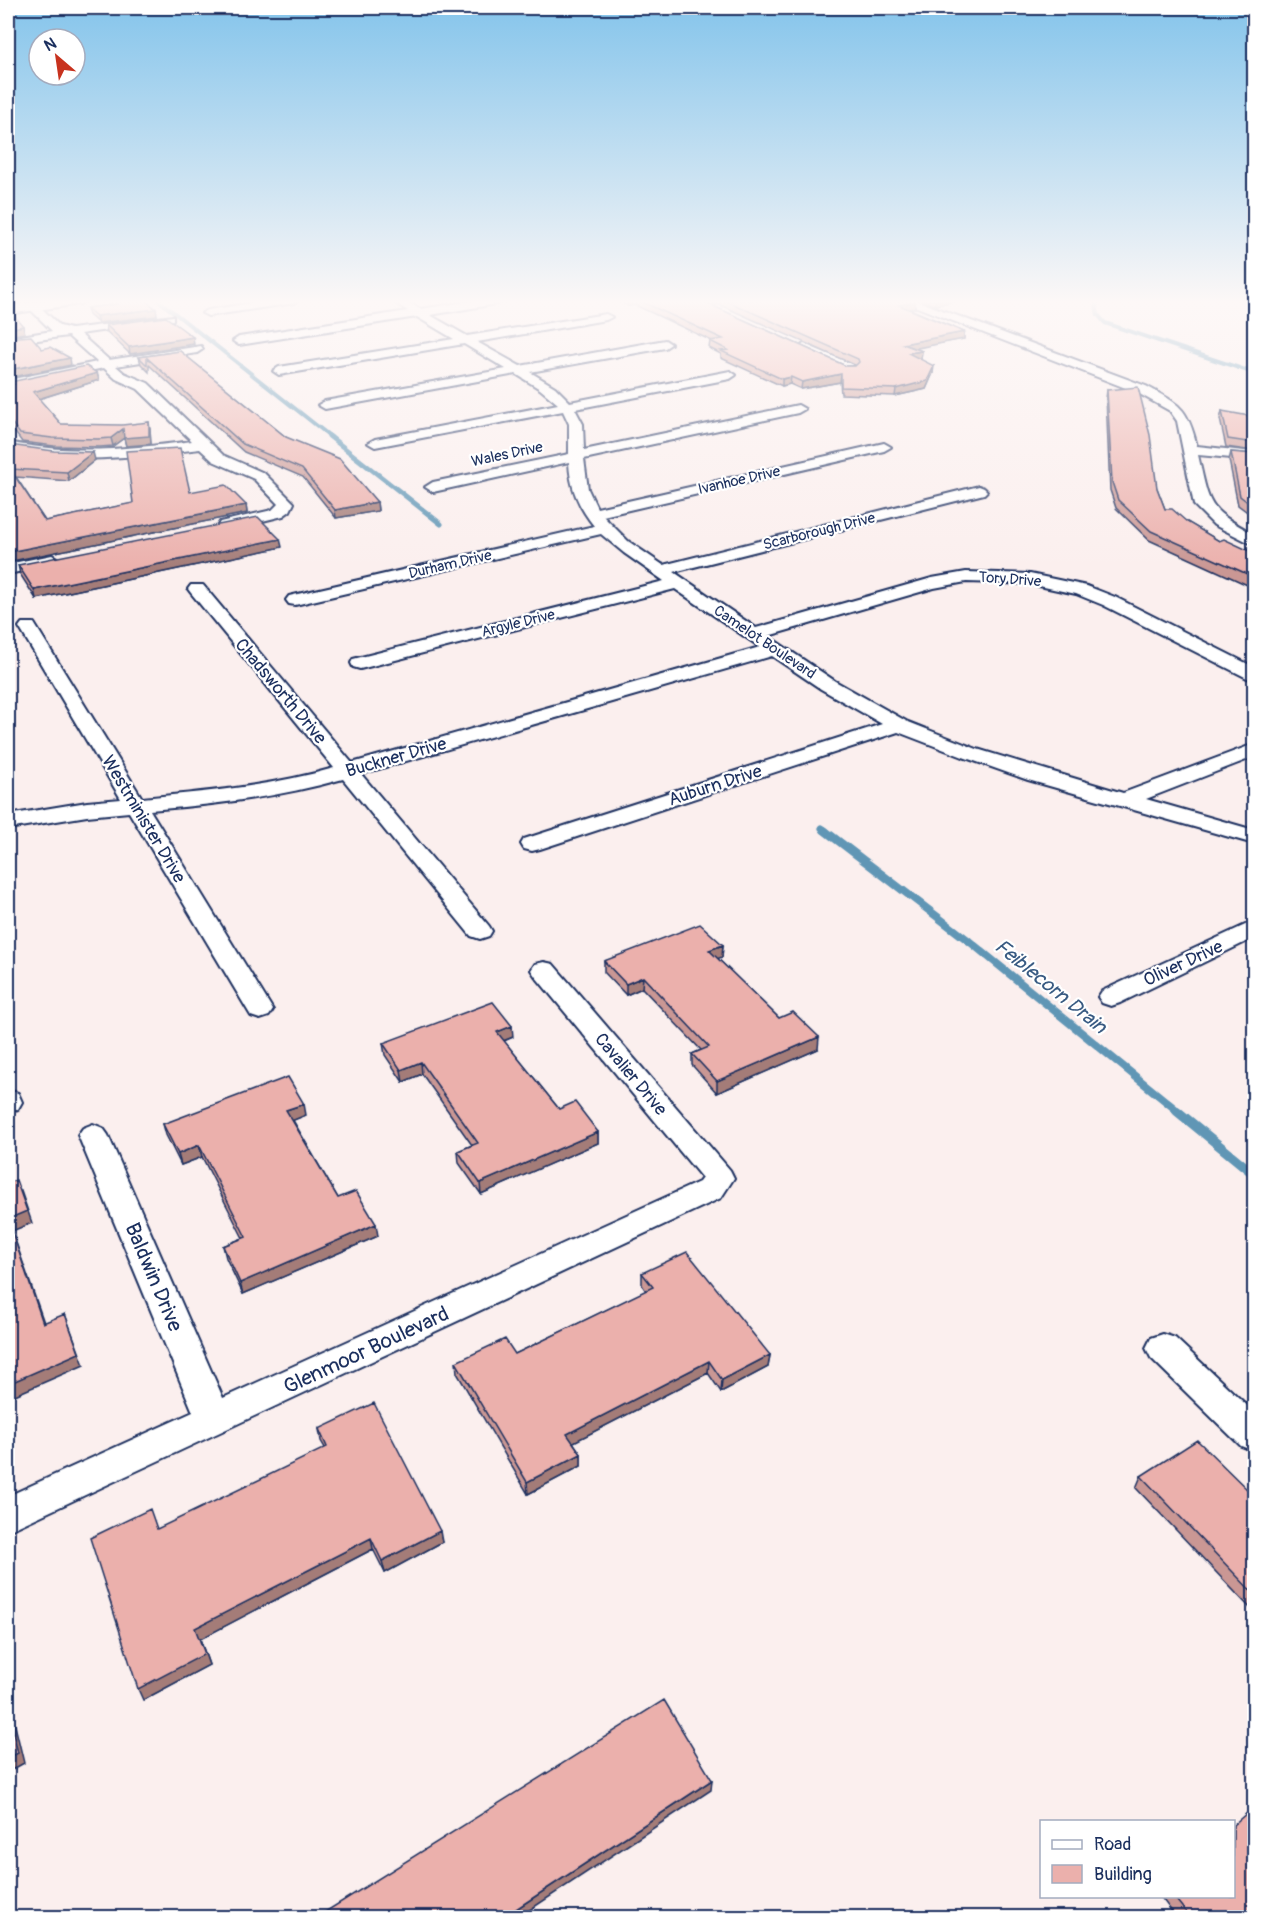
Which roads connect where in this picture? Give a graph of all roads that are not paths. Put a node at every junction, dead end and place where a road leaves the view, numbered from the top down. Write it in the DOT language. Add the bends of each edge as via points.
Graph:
graph roads {
  1 [pos="147,390"];
  2 [pos="409,390"];
  3 [pos="549,390"];
  4 [pos="652,390"];
  5 [pos="1140,390"];
  6 [pos="325,405"];
  7 [pos="566,406"];
  8 [pos="798,410"];
  9 [pos="375,443"];
  10 [pos="202,444"];
  11 [pos="8,446"];
  12 [pos="884,447"];
  13 [pos="1189,450"];
  14 [pos="577,456"];
  15 [pos="1254,456"];
  16 [pos="433,487"];
  17 [pos="979,491"];
  18 [pos="593,514"];
  19 [pos="214,527"];
  20 [pos="605,528"];
  21 [pos="1254,540"];
  22 [pos="65,558"];
  23 [pos="8,569"];
  24 [pos="660,571"];
  25 [pos="677,583"];
  26 [pos="197,589"];
  27 [pos="295,600"];
  28 [pos="28,627"];
  29 [pos="753,633"];
  30 [pos="775,649"];
  31 [pos="360,663"];
  32 [pos="1254,674"];
  33 [pos="899,725"];
  34 [pos="1254,750"];
  35 [pos="348,771"];
  36 [pos="1125,800"];
  37 [pos="135,805"];
  38 [pos="8,822"];
  39 [pos="1254,837"];
  40 [pos="532,844"];
  41 [pos="1254,929"];
  42 [pos="480,932"];
  43 [pos="544,970"];
  44 [pos="1111,997"];
  45 [pos="260,1010"];
  46 [pos="93,1135"];
  47 [pos="719,1178"];
  48 [pos="1163,1348"];
  49 [pos="214,1419"];
  50 [pos="1254,1435"];
  51 [pos="8,1514"];
  1 -- 10 [label="street"];
  2 -- 6 [label="street"];
  3 -- 7 [label="street, Camelot Boulevard"];
  4 -- 7 [label="street"];
  5 -- 13 [label="street" via="1175,408 1184,421"];
  7 -- 9 [label="street"];
  7 -- 14 [label="street, Camelot Boulevard" via="576,424"];
  8 -- 14 [label="street, Wales Drive"];
  10 -- 11 [label="street" via="94,453 42,452"];
  10 -- 19 [label="street" via="223,461 259,476 284,500 285,508 260,518"];
  12 -- 18 [label="street, Ivanhoe Drive"];
  13 -- 15 [label="street"];
  13 -- 21 [label="street" via="1202,505 1220,522"];
  14 -- 16 [label="street, Wales Drive"];
  14 -- 18 [label="street, Camelot Boulevard" via="580,489"];
  17 -- 24 [label="street, Scarborough Drive"];
  18 -- 20 [label="street, Camelot Boulevard"];
  20 -- 24 [label="street, Camelot Boulevard"];
  20 -- 27 [label="street, Durham Drive"];
  22 -- 23 [label="street"];
  24 -- 25 [label="street, Camelot Boulevard"];
  25 -- 29 [label="street, Camelot Boulevard"];
  25 -- 31 [label="street, Argyle Drive"];
  26 -- 35 [label="street, Chadsworth Drive"];
  28 -- 37 [label="street, Westminister Drive"];
  29 -- 30 [label="street, Camelot Boulevard"];
  29 -- 32 [label="street, Tory Drive" via="932,583 966,577 1030,579 1081,590 1109,601"];
  30 -- 33 [label="street, Camelot Boulevard"];
  30 -- 35 [label="street, Buckner Drive"];
  33 -- 36 [label="street, Camelot Boulevard" via="1036,775"];
  33 -- 40 [label="street, Auburn Drive"];
  34 -- 36 [label="street"];
  35 -- 37 [label="street, Buckner Drive" via="259,791"];
  35 -- 42 [label="street, Chadsworth Drive"];
  36 -- 39 [label="street, Camelot Boulevard"];
  37 -- 38 [label="street, Buckner Drive"];
  37 -- 45 [label="street, Westminister Drive"];
  41 -- 44 [label="street, Oliver Drive"];
  43 -- 47 [label="street, Cavalier Drive"];
  46 -- 49 [label="street, Baldwin Drive"];
  47 -- 49 [label="street, Glenmoor Boulevard" via="710,1190 695,1198"];
  48 -- 50 [label="street"];
  49 -- 51 [label="street, Glenmoor Boulevard"];
}
